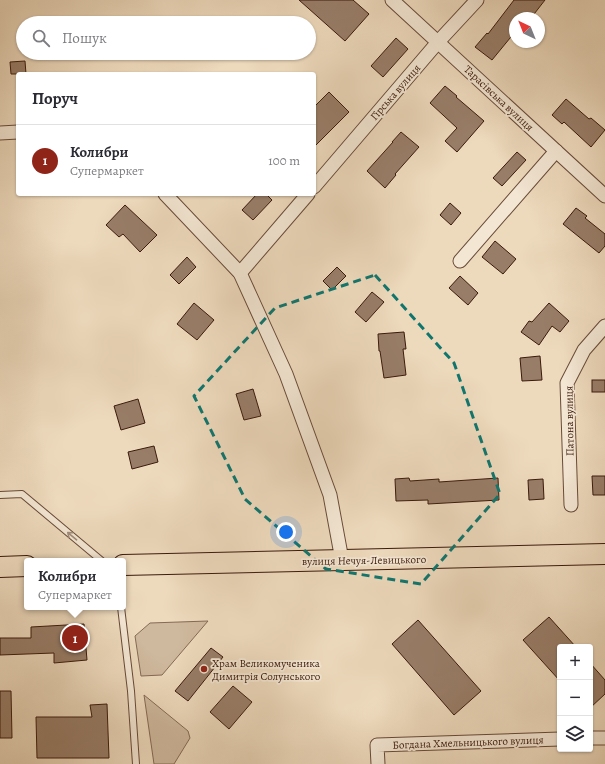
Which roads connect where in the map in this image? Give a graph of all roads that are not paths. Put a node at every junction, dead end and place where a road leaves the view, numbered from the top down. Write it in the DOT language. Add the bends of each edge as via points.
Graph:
graph roads {
  1 [pos="392,0"];
  2 [pos="477,0"];
  3 [pos="438,42"];
  4 [pos="16,132"];
  5 [pos="0,133"];
  6 [pos="556,151"];
  7 [pos="316,185"];
  8 [pos="167,196"];
  9 [pos="306,196"];
  10 [pos="605,196"];
  11 [pos="460,261"];
  12 [pos="240,273"];
  13 [pos="605,326"];
  14 [pos="0,495"];
  15 [pos="571,504"];
  16 [pos="605,554"];
  17 [pos="98,558"];
  18 [pos="342,560"];
  19 [pos="24,566"];
  20 [pos="126,566"];
  21 [pos="0,567"];
  22 [pos="121,610"];
  23 [pos="593,738"];
  24 [pos="605,738"];
  25 [pos="557,739"];
  26 [pos="136,764"];
  27 [pos="378,764"];
  1 -- 3 [label="street, Тарасівська вулиця"];
  2 -- 3 [label="street, Гірська вулиця"];
  3 -- 6 [label="street, Тарасівська вулиця"];
  3 -- 7 [label="street, Гірська вулиця"];
  4 -- 5 [label="street"];
  6 -- 10 [label="street, Тарасівська вулиця"];
  6 -- 11 [label="street"];
  8 -- 12 [label="street"];
  9 -- 12 [label="street"];
  12 -- 18 [label="street" via="286,374 330,495"];
  13 -- 15 [label="street, Патона вулиця" via="584,350 567,383"];
  17 -- 14 [label="lane, one-way" via="22,494"];
  16 -- 18 [label="main road, вулиця Нечуя-Левицького"];
  18 -- 20 [label="main road, вулиця Нечуя-Левицького"];
  19 -- 21 [label="main road"];
  22 -- 26 [label="lane"];
  23 -- 24 [label="street"];
  25 -- 27 [label="street, Богдана Хмельницького вулиця" via="376,746"];
}
